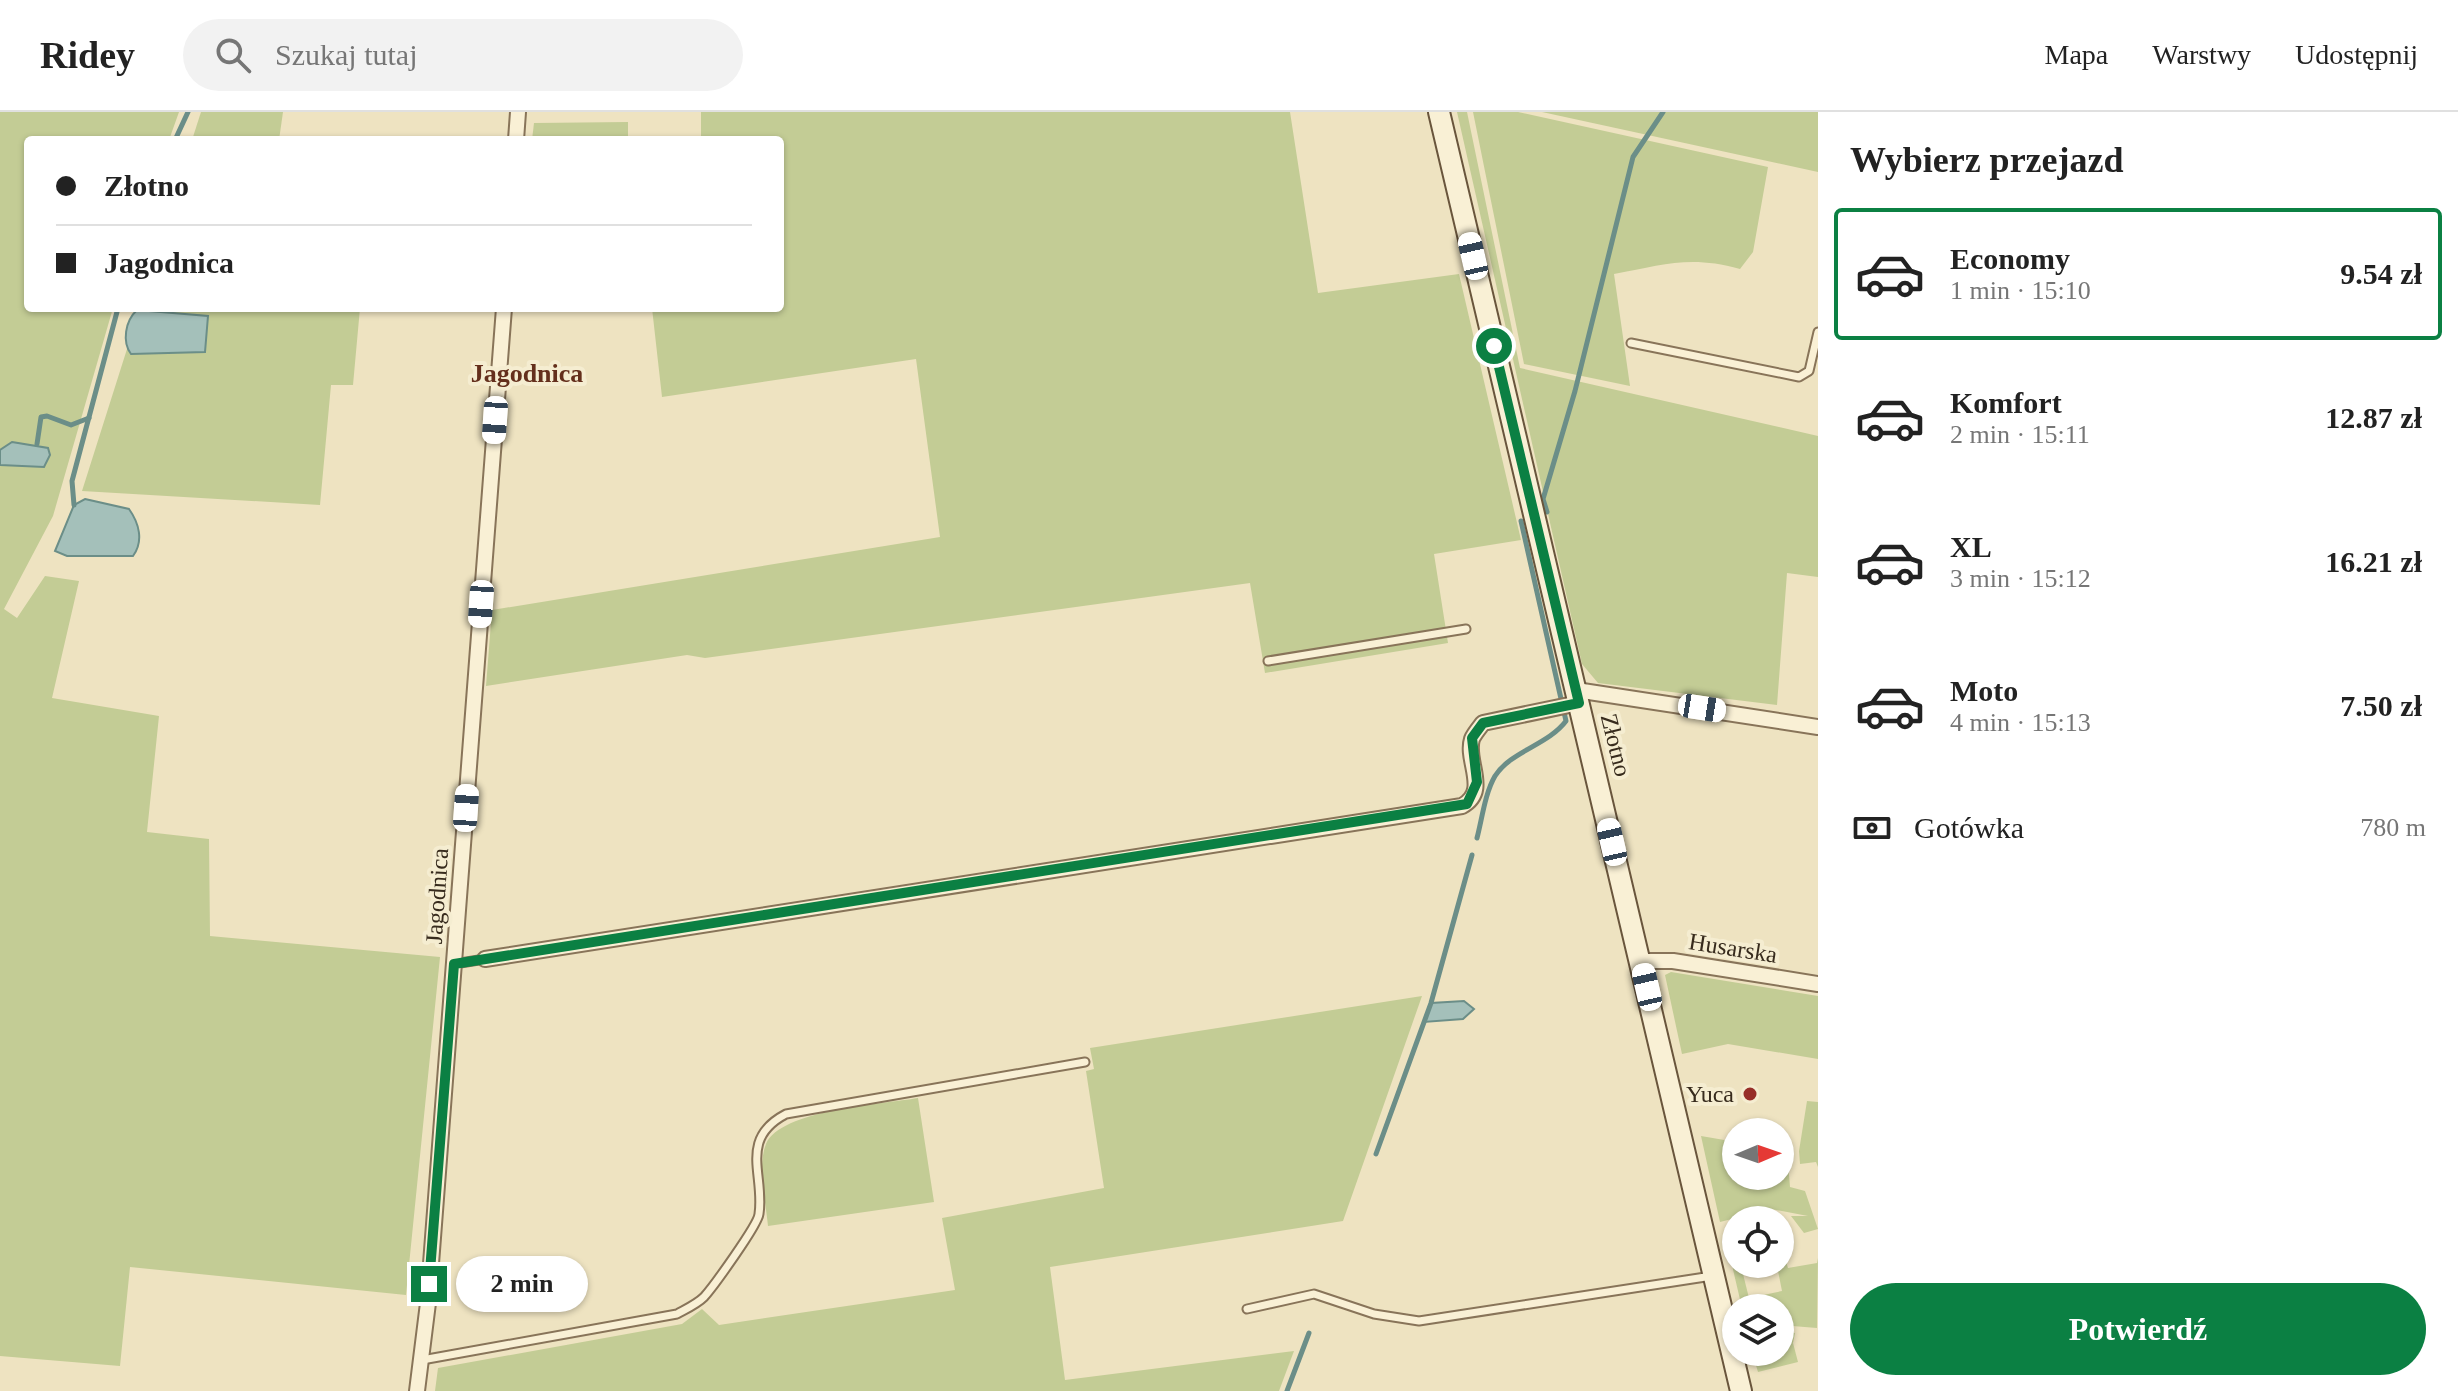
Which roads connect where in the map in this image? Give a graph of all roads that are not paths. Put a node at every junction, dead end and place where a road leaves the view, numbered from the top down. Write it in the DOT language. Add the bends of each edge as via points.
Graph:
graph roads {
  1 [pos="518,112"];
  2 [pos="1439,112"];
  3 [pos="516,136"];
  4 [pos="504,312"];
  5 [pos="1818,332"];
  6 [pos="1631,343"];
  7 [pos="1466,629"];
  8 [pos="1268,661"];
  9 [pos="1569,701"];
  10 [pos="1818,727"];
  11 [pos="485,959"];
  12 [pos="1641,961"];
  13 [pos="454,964"];
  14 [pos="1818,984"];
  15 [pos="1085,1062"];
  16 [pos="1714,1276"];
  17 [pos="1247,1309"];
  18 [pos="422,1360"];
  19 [pos="417,1391"];
  20 [pos="1741,1391"];
  1 -- 3 [label="street"];
  2 -- 9 [label="street, Złotno"];
  4 -- 13 [label="street, Jagodnica"];
  5 -- 6 [label="lane" via="1809,371 1799,377"];
  7 -- 8 [label="lane"];
  9 -- 10 [label="street"];
  9 -- 11 [label="street" via="1483,723 1471,745 1477,782 1462,806"];
  9 -- 12 [label="street, Złotno"];
  11 -- 13 [label="lane"];
  12 -- 14 [label="street, Husarska" via="1673,961"];
  12 -- 16 [label="street, Złotno"];
  13 -- 18 [label="street, Jagodnica"];
  15 -- 18 [label="lane" via="786,1114 772,1122 759,1141 759,1218 702,1299 677,1314"];
  16 -- 17 [label="lane" via="1419,1321 1374,1314 1314,1294"];
  16 -- 20 [label="street, Złotno"];
  18 -- 19 [label="street, Jagodnica"];
}
